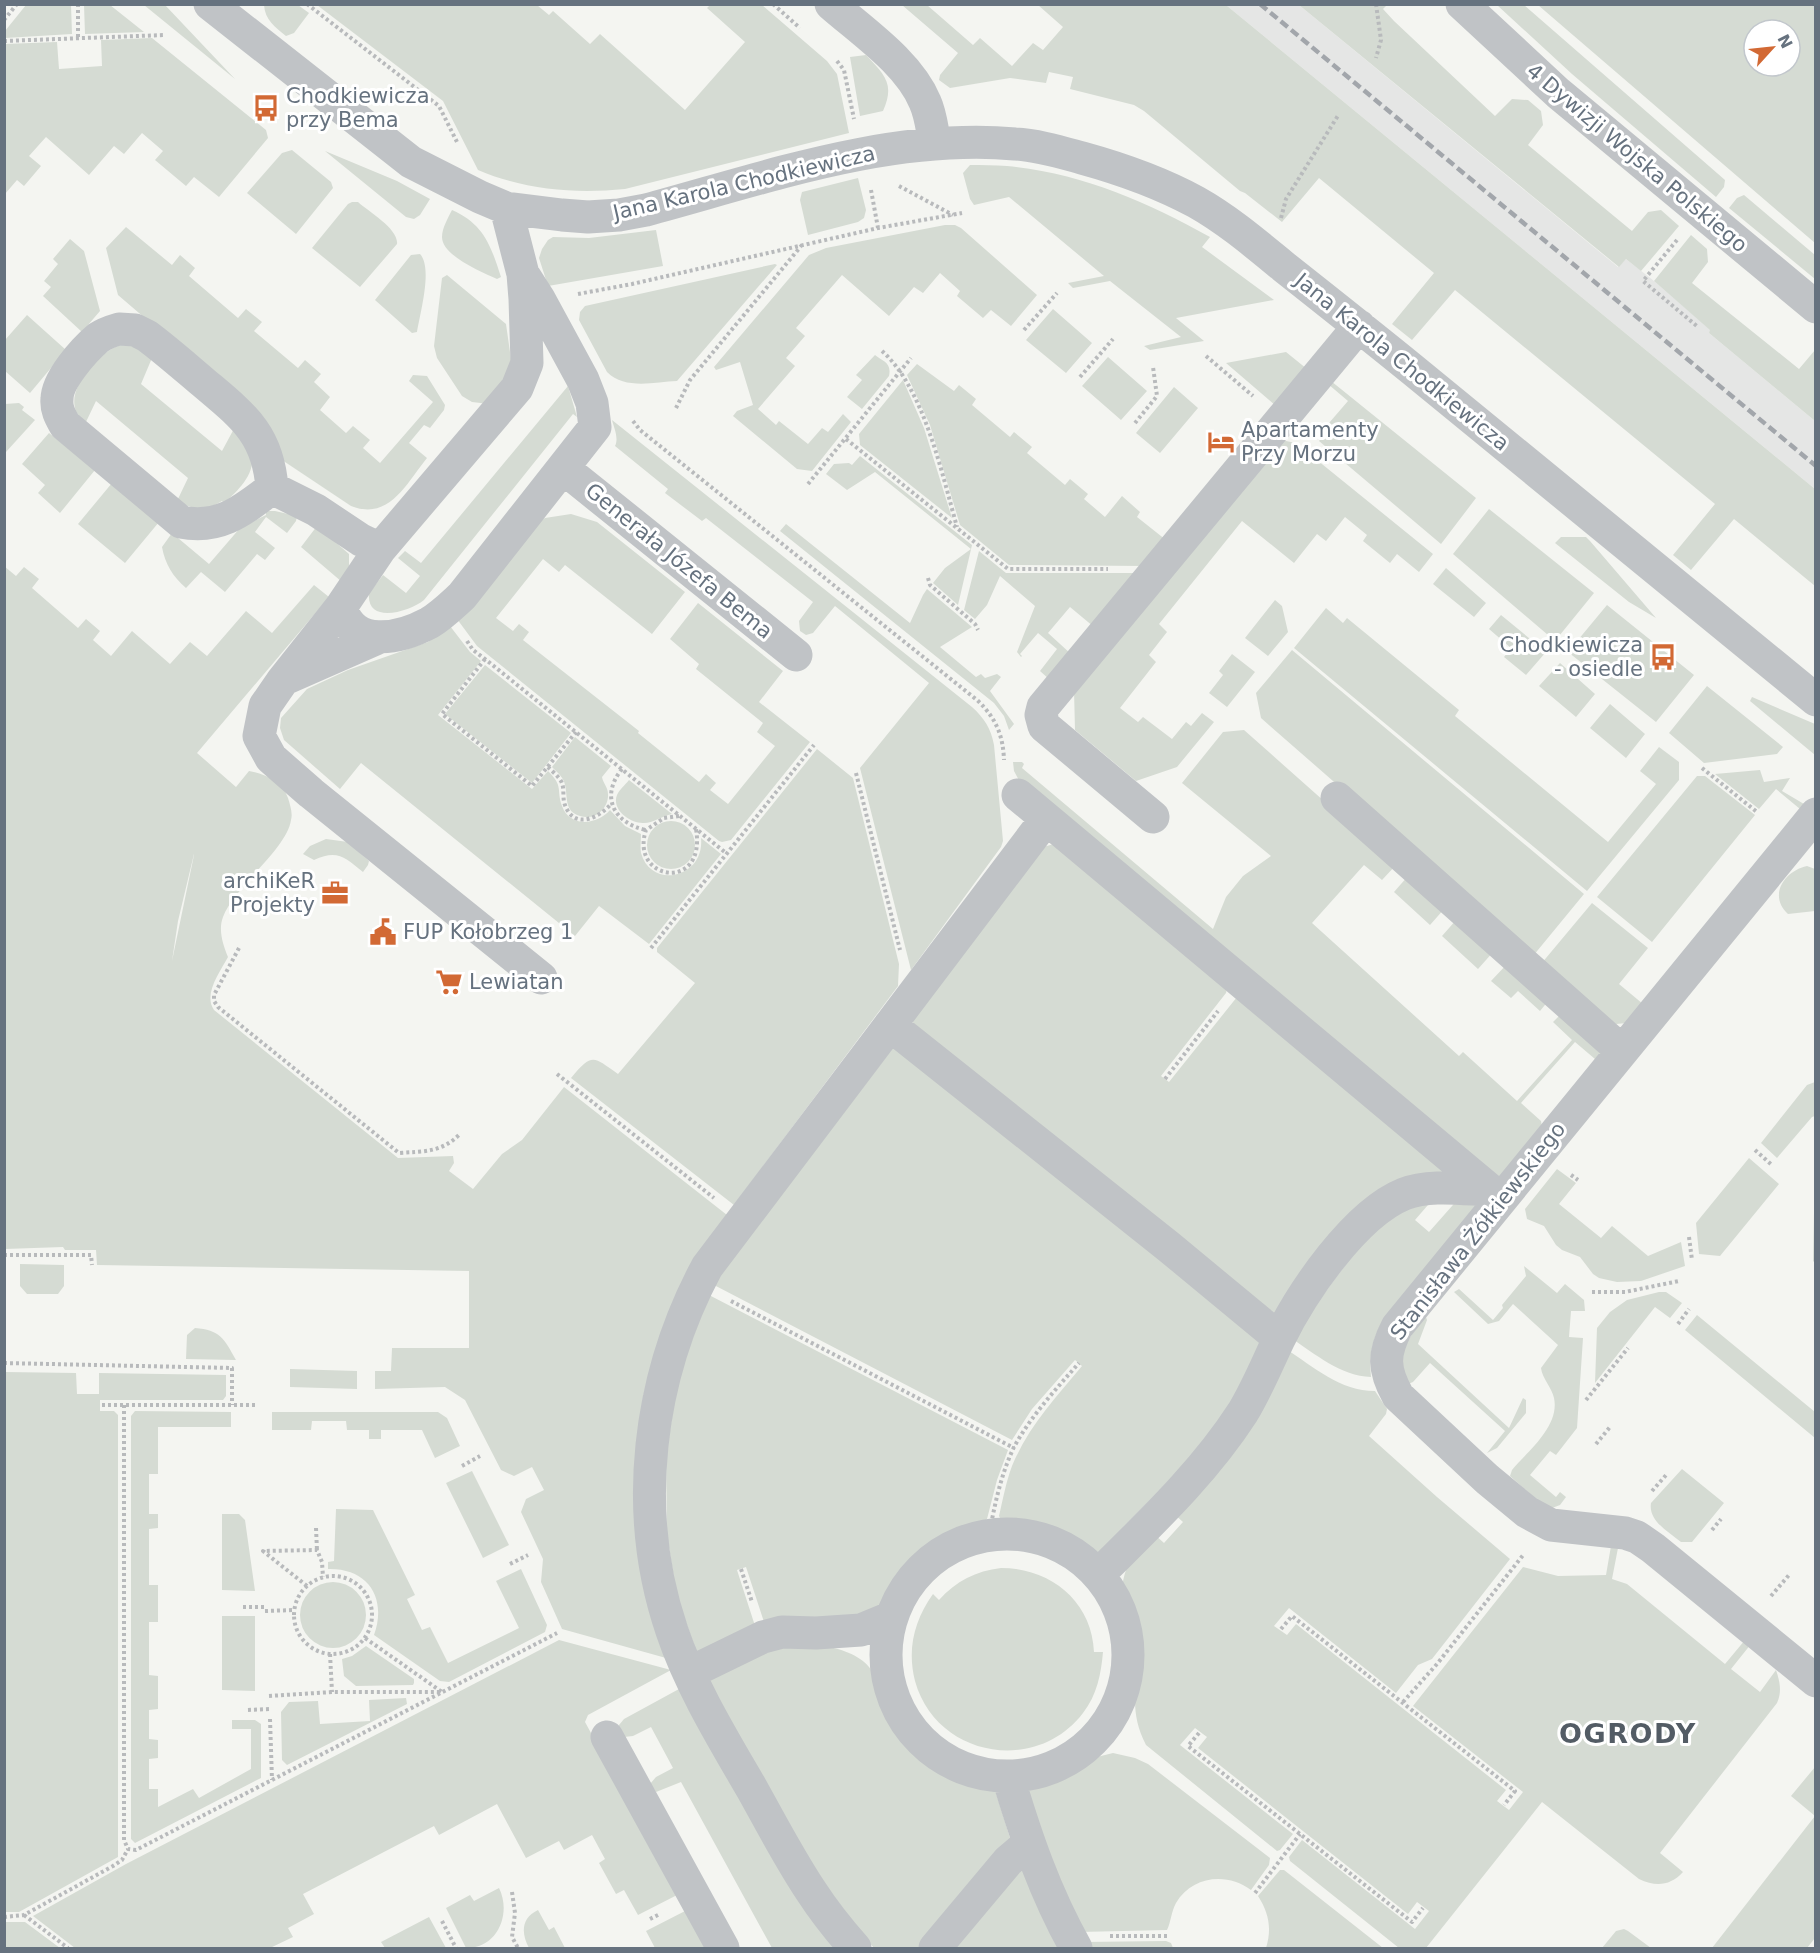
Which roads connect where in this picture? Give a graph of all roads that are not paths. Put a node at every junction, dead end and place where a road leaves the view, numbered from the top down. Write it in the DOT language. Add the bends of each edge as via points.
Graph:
graph roads {
  1 [pos="831,4"];
  2 [pos="1462,4"];
  3 [pos="219,7"];
  4 [pos="935,143"];
  5 [pos="506,208"];
  6 [pos="522,274"];
  7 [pos="1815,307"];
  8 [pos="1359,326"];
  9 [pos="563,468"];
  10 [pos="272,488"];
  11 [pos="380,549"];
  12 [pos="341,607"];
  13 [pos="378,638"];
  14 [pos="796,655"];
  15 [pos="283,680"];
  16 [pos="1815,700"];
  17 [pos="1018,795"];
  18 [pos="1337,798"];
  19 [pos="1815,814"];
  20 [pos="1153,817"];
  21 [pos="1046,819"];
  22 [pos="541,978"];
  23 [pos="890,1025"];
  24 [pos="1622,1051"];
  25 [pos="1279,1338"];
  26 [pos="1098,1575"];
  27 [pos="890,1618"];
  28 [pos="816,1633"];
  29 [pos="689,1673"];
  30 [pos="886,1674"];
  31 [pos="1815,1681"];
  32 [pos="607,1737"];
  33 [pos="1008,1777"];
  34 [pos="1028,1844"];
  35 [pos="1072,1943"];
  36 [pos="723,1948"];
  37 [pos="855,1948"];
  38 [pos="935,1948"];
  1 -- 4 [label="street" via="916,85 928,111"];
  2 -- 7 [label="street, 4 Dywizji Wojska Polskiego" via="1558,93"];
  3 -- 5 [label="street, Jana Karola Chodkiewicza" via="411,162"];
  4 -- 5 [label="street, Jana Karola Chodkiewicza" via="837,159 619,215 588,217"];
  4 -- 8 [label="street, Jana Karola Chodkiewicza" via="987,142 1055,150 1154,181 1235,227"];
  5 -- 6 [label="street"];
  6 -- 9 [label="street" via="583,380 592,403 595,428"];
  6 -- 11 [label="street" via="527,363 517,388"];
  8 -- 16 [label="street, Jana Karola Chodkiewicza"];
  8 -- 20 [label="street" via="1043,707 1044,726"];
  9 -- 13 [label="street" via="462,596 445,612 415,630"];
  9 -- 14 [label="street, Generała Józefa Bema"];
  10 -- 10 [label="street" via="265,452 243,416 135,330 107,333 90,346 60,385 57,411 65,425 181,522 219,522"];
  10 -- 11 [label="street"];
  11 -- 12 [label="street"];
  12 -- 13 [label="street" via="345,619 359,632"];
  12 -- 15 [label="street"];
  13 -- 15 [label="street"];
  15 -- 22 [label="street" via="265,706 259,736 271,758"];
  17 -- 21 [label="street"];
  18 -- 24 [label="street"];
  19 -- 24 [label="street, Stanisława Żółkiewskiego"];
  21 -- 23 [label="street"];
  21 -- 25 [label="street" via="1490,1190 1429,1189 1406,1193 1384,1204 1332,1256"];
  23 -- 25 [label="street"];
  23 -- 29 [label="street" via="707,1267 680,1326 663,1378 654,1421 651,1524 672,1632"];
  24 -- 31 [label="street, Stanisława Żółkiewskiego" via="1397,1327 1385,1361 1389,1381 1398,1396 1527,1512 1551,1525 1637,1537"];
  25 -- 26 [label="street" via="1256,1391 1226,1436 1164,1509"];
  26 -- 27 [label="street" via="1062,1547 1041,1539 1017,1534 989,1536 958,1545 924,1568 899,1597"];
  26 -- 33 [label="street" via="1111,1592 1128,1638 1123,1692 1113,1714 1080,1753 1035,1773"];
  27 -- 28 [label="street" via="861,1630"];
  27 -- 30 [label="street"];
  28 -- 29 [label="street" via="782,1632 763,1637"];
  28 -- 30 [label="street" via="851,1649"];
  29 -- 37 [label="street" via="810,1891"];
  30 -- 33 [label="street" via="895,1705 932,1751 960,1767"];
  32 -- 36 [label="street"];
  33 -- 34 [label="street"];
  34 -- 35 [label="street"];
  34 -- 38 [label="street" via="1008,1861"];
}
